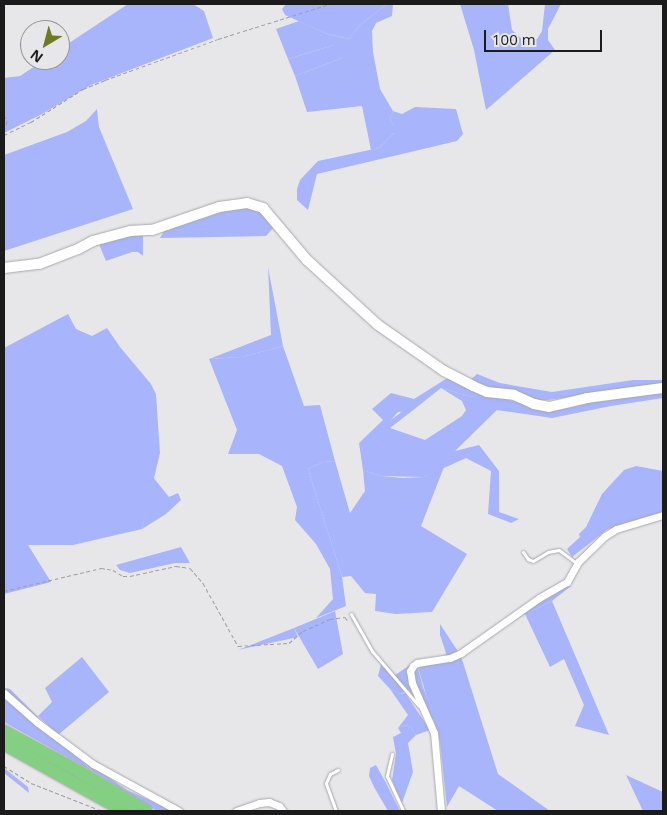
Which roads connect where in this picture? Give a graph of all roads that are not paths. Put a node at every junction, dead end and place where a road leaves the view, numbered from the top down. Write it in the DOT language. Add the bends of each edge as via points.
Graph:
graph roads {
  1 [pos="4,268"];
  2 [pos="663,388"];
  3 [pos="663,515"];
  4 [pos="523,552"];
  5 [pos="577,564"];
  6 [pos="351,614"];
  7 [pos="4,693"];
  8 [pos="426,714"];
  9 [pos="4,731"];
  10 [pos="4,744"];
  11 [pos="392,754"];
  12 [pos="338,770"];
  13 [pos="124,811"];
  14 [pos="146,811"];
  15 [pos="180,811"];
  16 [pos="236,811"];
  17 [pos="284,811"];
  18 [pos="336,811"];
  19 [pos="403,811"];
  20 [pos="441,811"];
  1 -- 2 [label="street" via="39,264 93,240 130,230 152,230 219,207 247,203 263,208 308,260 378,325 444,371 473,386 549,406"];
  3 -- 5 [label="street" via="616,529 593,545"];
  4 -- 5 [label="lane" via="534,561 548,552 559,550"];
  5 -- 8 [label="street" via="567,582 461,653 413,666 410,671 412,683"];
  6 -- 8 [label="lane" via="372,651"];
  7 -- 15 [label="street" via="93,764"];
  8 -- 20 [label="street" via="434,733"];
  9 -- 14 [label="highway"];
  10 -- 13 [label="highway"];
  11 -- 19 [label="lane" via="387,776"];
  12 -- 18 [label="lane" via="330,774 326,783"];
  16 -- 17 [label="street" via="269,802"];
}
